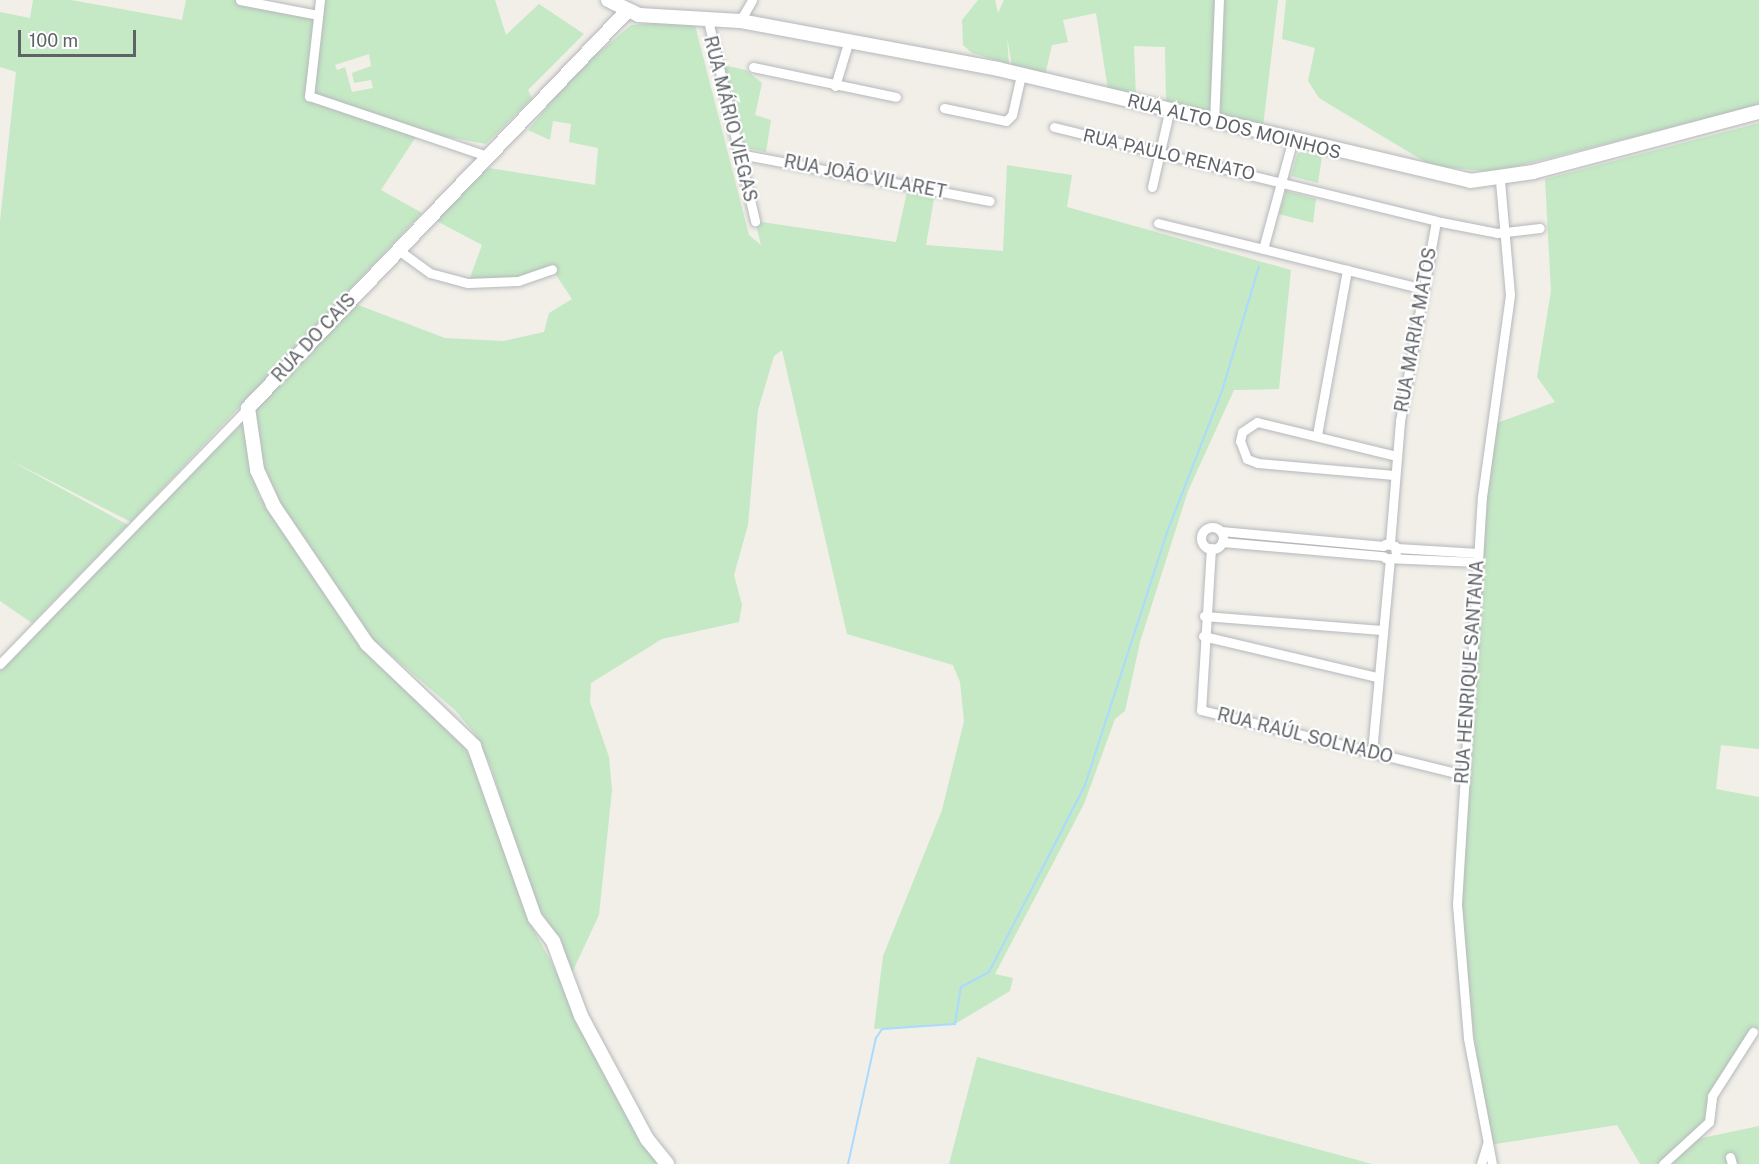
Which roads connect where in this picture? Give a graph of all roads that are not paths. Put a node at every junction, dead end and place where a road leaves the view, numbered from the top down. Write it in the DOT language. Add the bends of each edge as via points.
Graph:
graph roads {
  1 [pos="240,0"];
  2 [pos="320,0"];
  3 [pos="608,0"];
  4 [pos="752,0"];
  5 [pos="1219,0"];
  6 [pos="627,11"];
  7 [pos="318,15"];
  8 [pos="707,16"];
  9 [pos="740,21"];
  10 [pos="849,40"];
  11 [pos="753,67"];
  12 [pos="1021,75"];
  13 [pos="835,86"];
  14 [pos="896,97"];
  15 [pos="944,108"];
  16 [pos="1169,112"];
  17 [pos="1759,112"];
  18 [pos="1214,123"];
  19 [pos="1054,127"];
  20 [pos="1292,142"];
  21 [pos="1160,153"];
  22 [pos="739,154"];
  23 [pos="484,155"];
  24 [pos="1500,180"];
  25 [pos="1283,183"];
  26 [pos="1152,187"];
  27 [pos="990,201"];
  28 [pos="755,221"];
  29 [pos="1436,221"];
  30 [pos="1158,223"];
  31 [pos="1540,228"];
  32 [pos="1505,232"];
  33 [pos="397,249"];
  34 [pos="1263,249"];
  35 [pos="552,269"];
  36 [pos="1347,270"];
  37 [pos="1423,290"];
  38 [pos="248,408"];
  39 [pos="1317,435"];
  40 [pos="1396,456"];
  41 [pos="1394,475"];
  42 [pos="1221,531"];
  43 [pos="1222,542"];
  44 [pos="1211,548"];
  45 [pos="1390,551"];
  46 [pos="1478,558"];
  47 [pos="1204,616"];
  48 [pos="1381,630"];
  49 [pos="1203,636"];
  50 [pos="0,664"];
  51 [pos="1377,676"];
  52 [pos="1372,752"];
  53 [pos="1463,775"];
  54 [pos="1753,1032"];
  55 [pos="1488,1142"];
  56 [pos="667,1164"];
  57 [pos="1481,1164"];
  58 [pos="1492,1164"];
  59 [pos="1663,1164"];
  1 -- 7 [label="street"];
  2 -- 7 [label="street"];
  3 -- 6 [label="street"];
  4 -- 9 [label="street"];
  5 -- 18 [label="street"];
  6 -- 8 [label="street, RUA ALTO DOS MOINHOS"];
  6 -- 23 [label="street, RUA DO CAIS"];
  7 -- 23 [label="street" via="309,96"];
  8 -- 9 [label="street, RUA ALTO DOS MOINHOS"];
  8 -- 22 [label="street, RUA MÁRIO VIEGAS"];
  9 -- 10 [label="street, RUA ALTO DOS MOINHOS"];
  10 -- 12 [label="street, RUA ALTO DOS MOINHOS"];
  10 -- 13 [label="street"];
  11 -- 13 [label="street"];
  12 -- 15 [label="street" via="1012,115 1006,121"];
  12 -- 16 [label="street, RUA ALTO DOS MOINHOS"];
  13 -- 14 [label="street"];
  16 -- 18 [label="street, RUA ALTO DOS MOINHOS"];
  16 -- 21 [label="street"];
  17 -- 24 [label="street, RUA ALTO DOS MOINHOS"];
  18 -- 20 [label="street, RUA ALTO DOS MOINHOS"];
  19 -- 21 [label="street, RUA PAULO RENATO"];
  20 -- 24 [label="street, RUA ALTO DOS MOINHOS" via="1456,179"];
  20 -- 25 [label="street"];
  21 -- 25 [label="street, RUA PAULO RENATO"];
  21 -- 26 [label="street"];
  22 -- 27 [label="street, RUA JOÃO VILARET"];
  22 -- 28 [label="street, RUA MÁRIO VIEGAS"];
  23 -- 33 [label="street, RUA DO CAIS"];
  24 -- 32 [label="street, RUA HENRIQUE SANTANA"];
  25 -- 29 [label="street, RUA PAULO RENATO"];
  25 -- 34 [label="street"];
  29 -- 32 [label="street, RUA MARIA MATOS"];
  29 -- 37 [label="street, RUA MARIA MATOS"];
  30 -- 34 [label="street"];
  31 -- 32 [label="street, RUA MARIA MATOS"];
  32 -- 46 [label="street, RUA HENRIQUE SANTANA" via="1510,296"];
  33 -- 35 [label="street" via="430,273 468,283 518,281"];
  33 -- 38 [label="street, RUA DO CAIS"];
  34 -- 36 [label="street"];
  36 -- 37 [label="street"];
  36 -- 39 [label="street"];
  37 -- 40 [label="street, RUA MARIA MATOS"];
  38 -- 50 [label="street, RUA DO CAIS"];
  38 -- 56 [label="street" via="257,470 273,505 367,644 474,746 535,918 553,941 574,1002 647,1139"];
  39 -- 40 [label="street"];
  39 -- 41 [label="street" via="1257,422 1242,432 1240,441 1247,459 1258,463"];
  40 -- 41 [label="street, RUA MARIA MATOS"];
  41 -- 45 [label="street, RUA MARIA MATOS"];
  42 -- 43 [label="street"];
  42 -- 44 [label="street" via="1212,527 1203,532 1203,542"];
  42 -- 45 [label="street"];
  43 -- 44 [label="street"];
  43 -- 45 [label="street"];
  44 -- 47 [label="street, RUA RAÚL SOLNADO"];
  45 -- 46 [label="street"];
  45 -- 48 [label="street, RUA MARIA MATOS"];
  46 -- 53 [label="street, RUA HENRIQUE SANTANA"];
  47 -- 48 [label="street"];
  47 -- 49 [label="street, RUA RAÚL SOLNADO"];
  48 -- 51 [label="street, RUA MARIA MATOS"];
  49 -- 51 [label="street"];
  49 -- 52 [label="street, RUA RAÚL SOLNADO" via="1201,710"];
  51 -- 52 [label="street, RUA MARIA MATOS"];
  52 -- 53 [label="street, RUA RAÚL SOLNADO"];
  53 -- 55 [label="street, RUA HENRIQUE SANTANA" via="1457,904 1463,1005"];
  54 -- 59 [label="street" via="1712,1096 1709,1122"];
  55 -- 57 [label="street"];
  55 -- 58 [label="street, RUA HENRIQUE SANTANA"];
}
